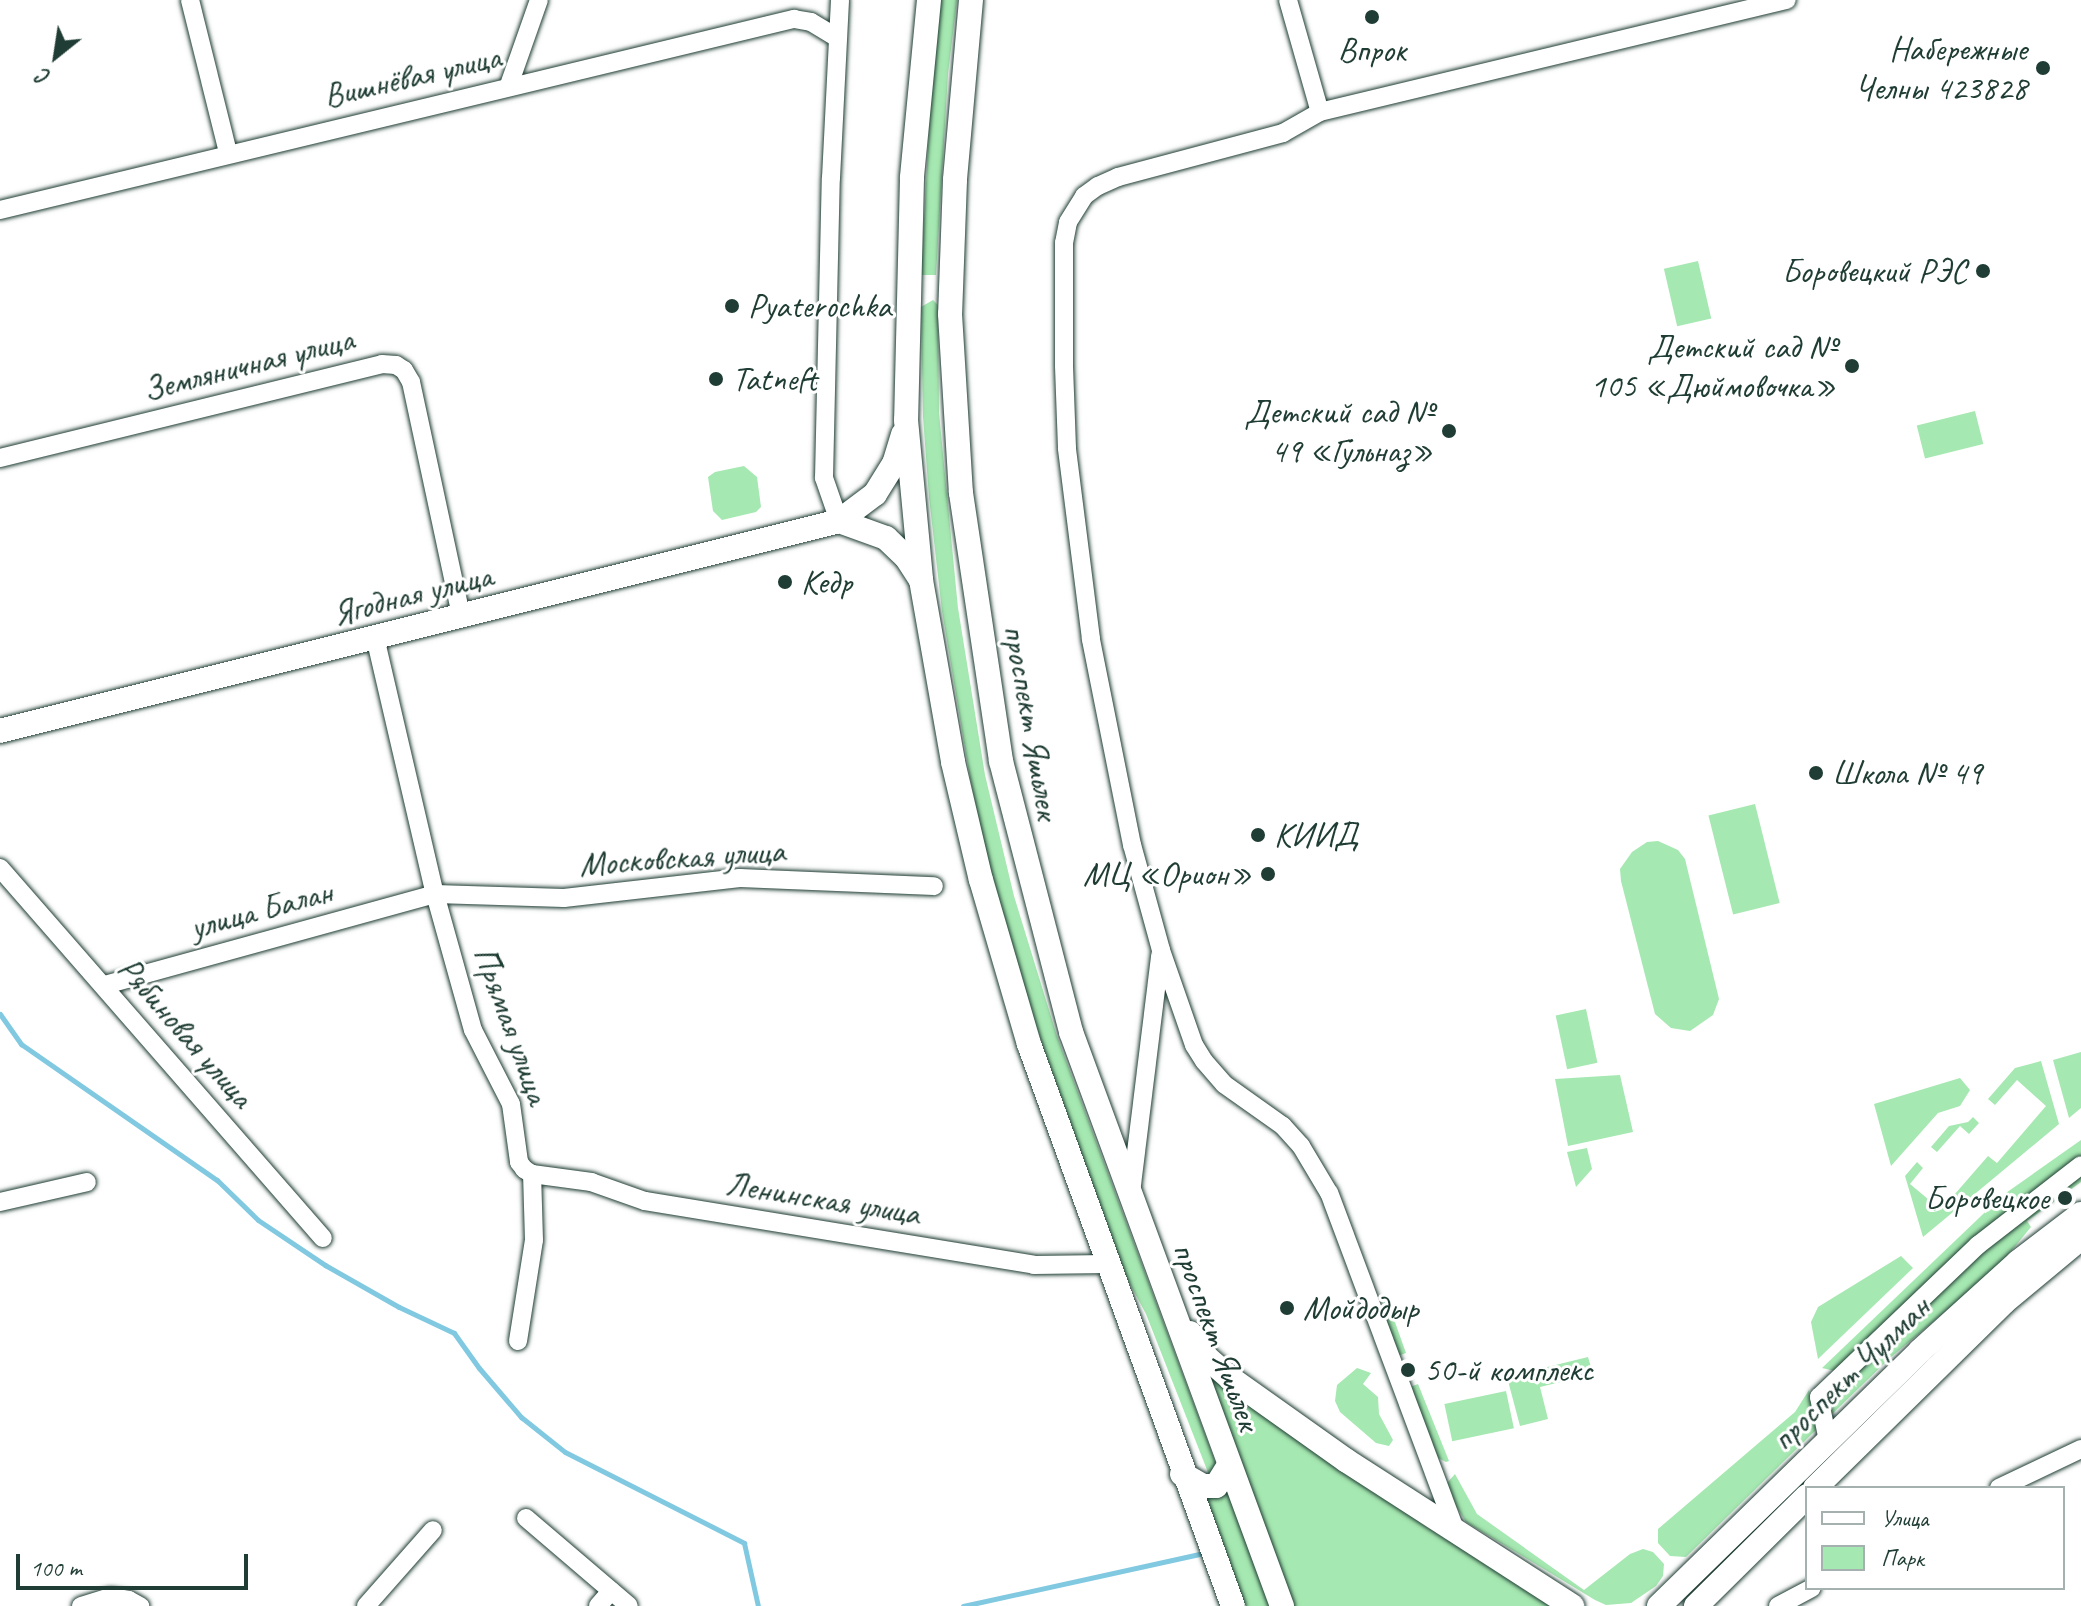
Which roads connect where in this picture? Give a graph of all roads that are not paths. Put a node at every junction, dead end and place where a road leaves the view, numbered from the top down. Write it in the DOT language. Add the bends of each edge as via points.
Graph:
graph roads {
  1 [pos="190,0"];
  2 [pos="539,0"];
  3 [pos="840,0"];
  4 [pos="929,0"];
  5 [pos="971,0"];
  6 [pos="1288,0"];
  7 [pos="1787,0"];
  8 [pos="836,37"];
  9 [pos="509,85"];
  10 [pos="1320,112"];
  11 [pos="228,152"];
  12 [pos="0,210"];
  13 [pos="910,308"];
  14 [pos="950,314"];
  15 [pos="906,420"];
  16 [pos="0,458"];
  17 [pos="839,521"];
  18 [pos="921,580"];
  19 [pos="461,616"];
  20 [pos="375,637"];
  21 [pos="0,731"];
  22 [pos="0,868"];
  23 [pos="934,886"];
  24 [pos="435,894"];
  25 [pos="1161,950"];
  26 [pos="105,985"];
  27 [pos="2081,1165"];
  28 [pos="532,1174"];
  29 [pos="87,1182"];
  30 [pos="1131,1198"];
  31 [pos="0,1202"];
  32 [pos="2081,1214"];
  33 [pos="323,1238"];
  34 [pos="2081,1238"];
  35 [pos="1107,1264"];
  36 [pos="1170,1300"];
  37 [pos="518,1341"];
  38 [pos="1828,1441"];
  39 [pos="2081,1449"];
  40 [pos="1228,1467"];
  41 [pos="1182,1474"];
  42 [pos="1817,1486"];
  43 [pos="2003,1486"];
  44 [pos="1805,1498"];
  45 [pos="526,1518"];
  46 [pos="433,1530"];
  47 [pos="1457,1535"];
  48 [pos="1808,1590"];
  49 [pos="611,1591"];
  50 [pos="1667,1599"];
  51 [pos="373,1604"];
  52 [pos="81,1606"];
  53 [pos="140,1606"];
  54 [pos="598,1606"];
  55 [pos="629,1606"];
  56 [pos="1233,1606"];
  57 [pos="1282,1606"];
  58 [pos="1572,1606"];
  59 [pos="1647,1606"];
  60 [pos="1696,1606"];
  61 [pos="1778,1606"];
  1 -- 11 [label="street"];
  2 -- 9 [label="street"];
  3 -- 8 [label="street"];
  4 -- 13 [label="main road" via="912,178"];
  5 -- 14 [label="main road, проспект Яшьлек"];
  6 -- 10 [label="street"];
  7 -- 10 [label="street"];
  8 -- 9 [label="street, Вишнёвая улица" via="794,19"];
  8 -- 17 [label="street" via="824,478"];
  9 -- 11 [label="street, Вишнёвая улица"];
  10 -- 25 [label="street" via="1283,133 1098,186 1076,206 1064,243 1067,448 1091,639 1132,845"];
  11 -- 12 [label="street, Вишнёвая улица"];
  13 -- 14 [label="main road" via="928,285 937,289"];
  13 -- 15 [label="main road"];
  14 -- 30 [label="main road, проспект Яшьлек" via="961,493 1001,761 1071,1032"];
  15 -- 17 [label="main road" via="894,464 875,494"];
  15 -- 18 [label="main road"];
  16 -- 19 [label="street, Земляничная улица" via="382,364 396,365 411,382"];
  17 -- 18 [label="main road" via="886,538"];
  17 -- 19 [label="main road, Ягодная улица"];
  18 -- 35 [label="main road" via="953,762 981,880 1029,1044"];
  19 -- 20 [label="main road, Ягодная улица"];
  20 -- 21 [label="main road, Ягодная улица"];
  20 -- 24 [label="street, Прямая улица"];
  22 -- 26 [label="street, Рябиновая улица"];
  23 -- 24 [label="street, Московская улица" via="740,878 564,898"];
  24 -- 26 [label="street, улица Балан"];
  24 -- 28 [label="street, Прямая улица" via="473,1030 511,1104 519,1162"];
  25 -- 30 [label="street"];
  25 -- 47 [label="street" via="1204,1061 1224,1084 1283,1126 1329,1193"];
  26 -- 33 [label="street, Рябиновая улица"];
  27 -- 38 [label="street" via="1978,1245 1819,1397"];
  28 -- 35 [label="street, Ленинская улица" via="591,1182 645,1201 1034,1265"];
  28 -- 37 [label="street" via="534,1240"];
  29 -- 31 [label="street"];
  30 -- 36 [label="main road, проспект Яшьлек"];
  32 -- 38 [label="main road, проспект Чулман" via="1972,1304"];
  34 -- 42 [label="main road, проспект Чулман" via="2004,1302"];
  35 -- 41 [label="main road"];
  36 -- 40 [label="main road, проспект Яшьлек"];
  36 -- 47 [label="main road" via="1206,1357 1230,1378"];
  38 -- 50 [label="main road, проспект Чулман"];
  39 -- 43 [label="street"];
  40 -- 41 [label="main road" via="1216,1486 1203,1486"];
  40 -- 57 [label="main road, проспект Яшьлек"];
  41 -- 56 [label="main road"];
  44 -- 60 [label="main road, проспект Чулман"];
  45 -- 49 [label="street"];
  46 -- 51 [label="street"];
  47 -- 58 [label="main road"];
  48 -- 61 [label="street"];
  49 -- 54 [label="street"];
  49 -- 55 [label="street"];
  50 -- 59 [label="main road, проспект Чулман"];
  52 -- 53 [label="street" via="111,1597"];
}
